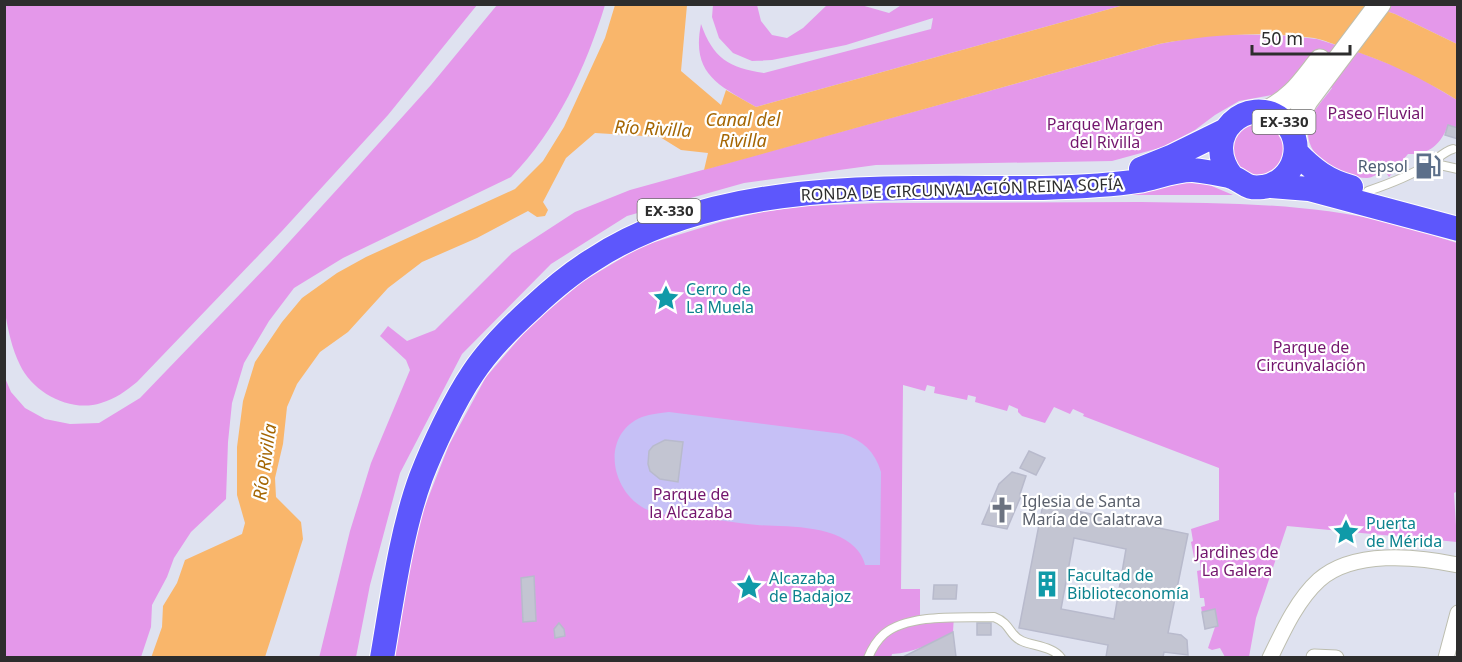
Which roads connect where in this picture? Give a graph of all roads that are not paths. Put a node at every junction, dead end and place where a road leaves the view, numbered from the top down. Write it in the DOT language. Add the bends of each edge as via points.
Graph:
graph roads {
  1 [pos="1363,4"];
  2 [pos="1380,4"];
  3 [pos="1307,89"];
  4 [pos="1265,112"];
  5 [pos="1226,130"];
  6 [pos="1295,144"];
  7 [pos="1453,148"];
  8 [pos="1431,163"];
  9 [pos="1458,169"];
  10 [pos="1232,177"];
  11 [pos="1271,186"];
  12 [pos="1368,191"];
  13 [pos="1458,216"];
  14 [pos="1458,229"];
  15 [pos="1458,565"];
  16 [pos="1458,613"];
  17 [pos="371,657"];
  18 [pos="382,657"];
  19 [pos="868,657"];
  20 [pos="1060,657"];
  21 [pos="1270,657"];
  22 [pos="1314,657"];
  23 [pos="1336,657"];
  24 [pos="1446,657"];
  1 -- 3 [label="main road"];
  2 -- 3 [label="main road"];
  3 -- 4 [label="main road"];
  3 -- 6 [label="main road"];
  4 -- 5 [label="main road, RONDA DE CIRCUNVALACIÓN REINA SOFÍA / EX-330" via="1240,116"];
  4 -- 6 [label="main road, EX-330" via="1283,121"];
  5 -- 10 [label="main road" via="1220,146 1221,159"];
  5 -- 17 [label="main road, RONDA DE CIRCUNVALACIÓN REINA SOFÍA / EX-330" via="1139,170 1101,177 898,178 765,188 673,210 585,250 544,279 503,319 464,368 438,414 410,476 394,532"];
  6 -- 11 [label="main road, EX-330" via="1292,168"];
  6 -- 12 [label="main road, EX-330" via="1319,174"];
  7 -- 8 [label="lane"];
  8 -- 9 [label="lane"];
  8 -- 12 [label="lane"];
  10 -- 11 [label="main road, RONDA DE CIRCUNVALACIÓN REINA SOFÍA / EX-330" via="1255,188"];
  10 -- 18 [label="main road, RONDA DE CIRCUNVALACIÓN REINA SOFÍA / EX-330" via="1191,170 1104,186 854,191 769,198 679,219 592,260 553,288 512,326 472,374 447,420 420,478"];
  11 -- 14 [label="main road, RONDA DE CIRCUNVALACIÓN REINA SOFÍA / EX-330" via="1309,189"];
  12 -- 13 [label="main road, EX-330"];
  15 -- 21 [label="street" via="1377,558 1352,561 1320,579 1304,597"];
  16 -- 24 [label="street"];
  19 -- 20 [label="lane" via="874,644 899,625 922,620 994,617 1005,622 1020,640 1056,652"];
  22 -- 23 [label="street"];
}
